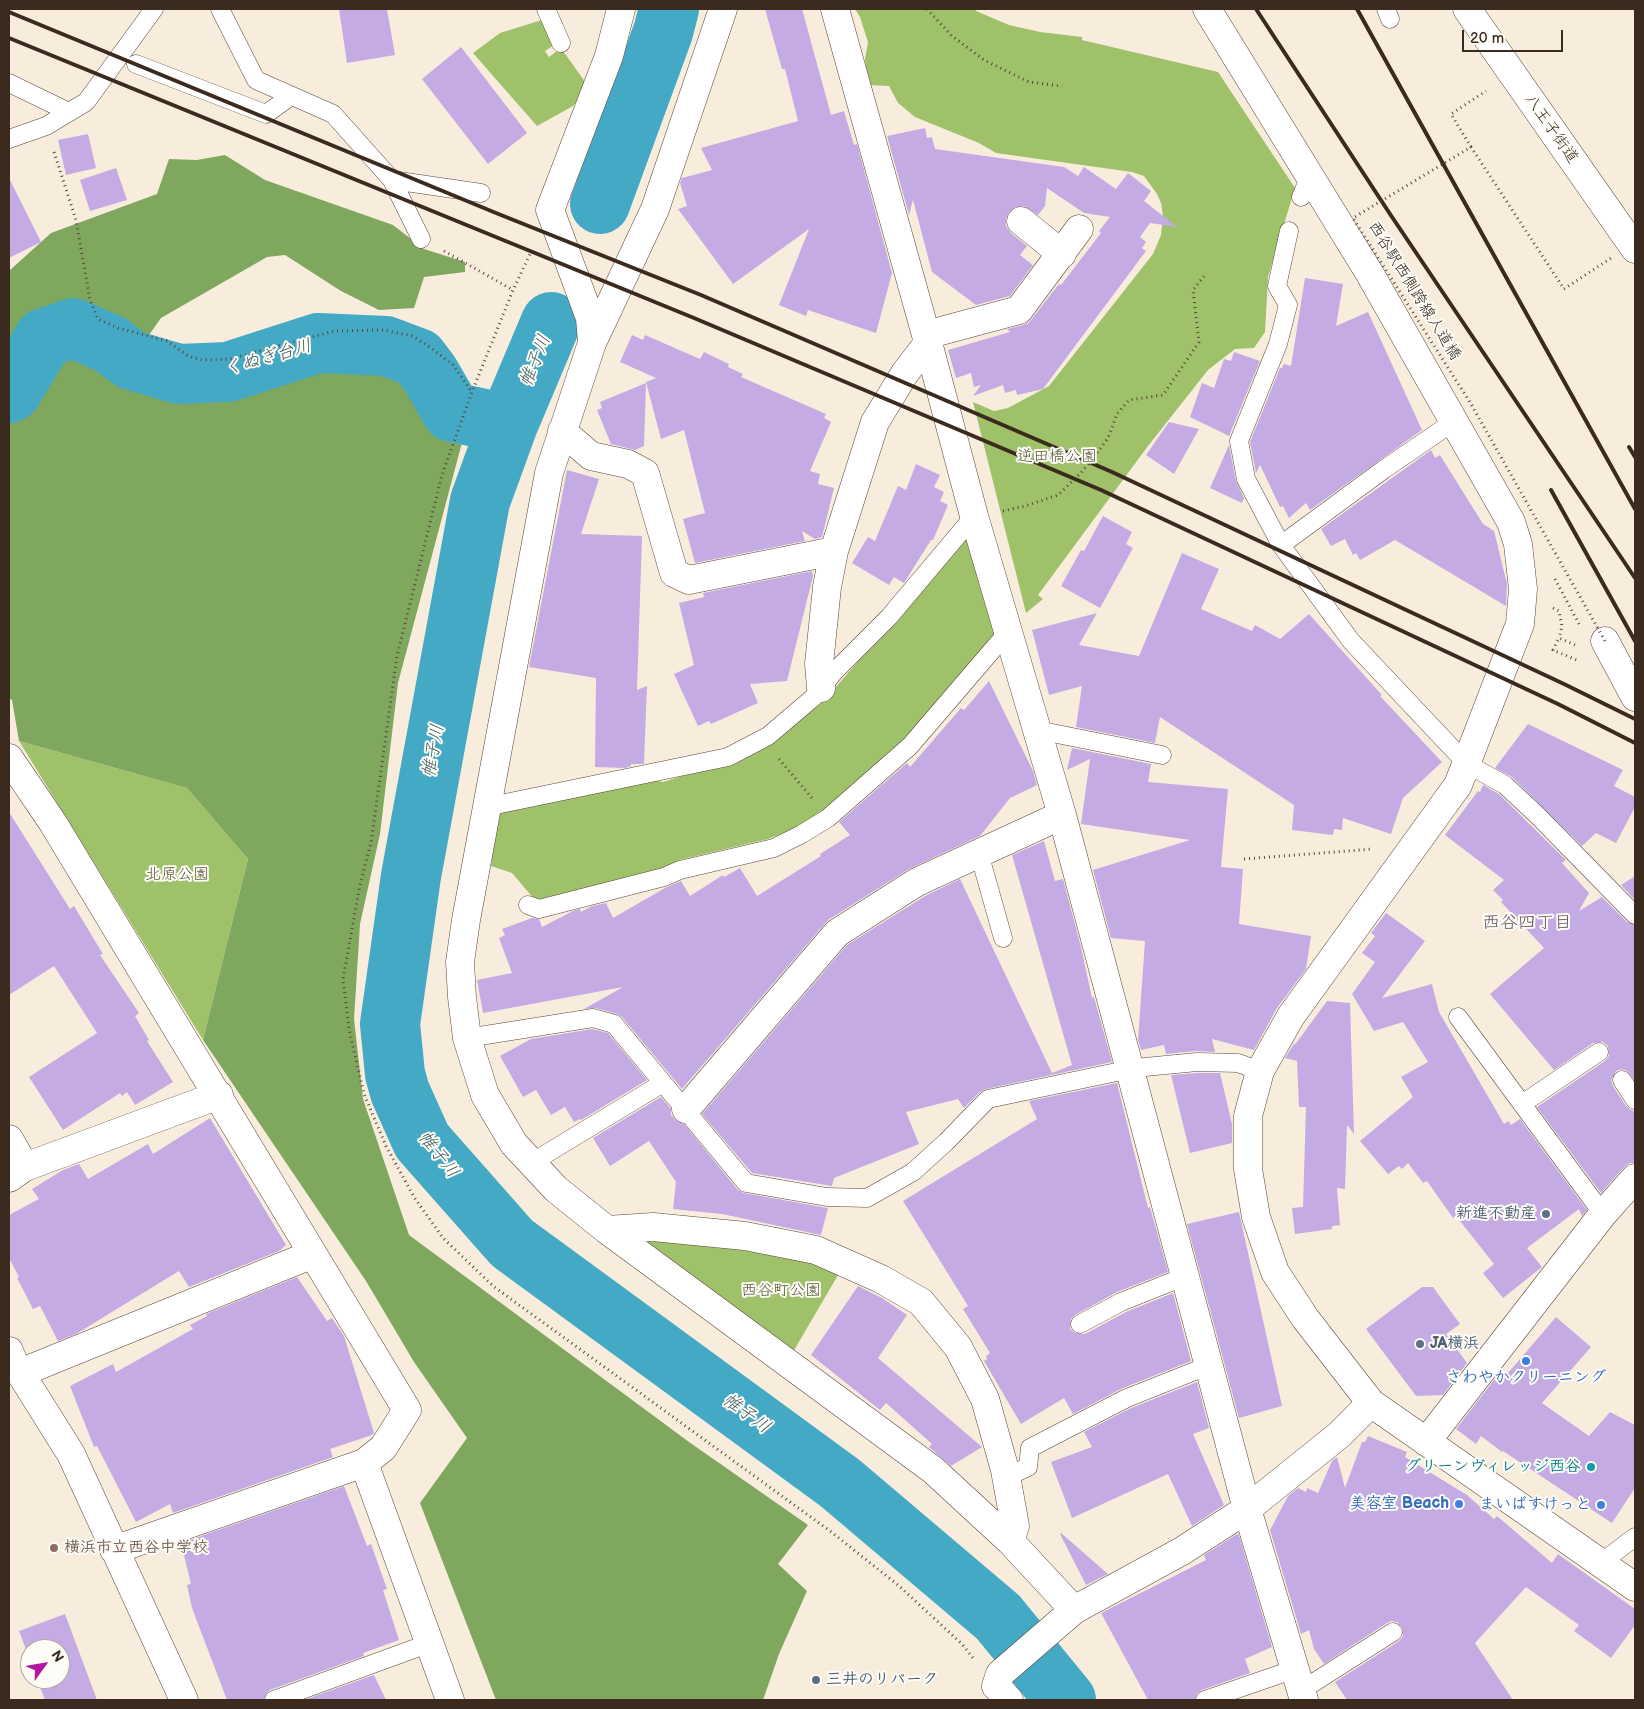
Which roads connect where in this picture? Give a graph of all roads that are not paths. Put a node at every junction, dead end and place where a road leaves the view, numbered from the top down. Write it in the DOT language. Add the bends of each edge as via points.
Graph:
graph roads {
  1 [pos="154,9"];
  2 [pos="220,9"];
  3 [pos="546,9"];
  4 [pos="621,9"];
  5 [pos="723,9"];
  6 [pos="835,9"];
  7 [pos="1207,9"];
  8 [pos="1467,9"];
  9 [pos="561,43"];
  10 [pos="136,64"];
  11 [pos="9,83"];
  12 [pos="291,96"];
  13 [pos="69,112"];
  14 [pos="9,139"];
  15 [pos="392,180"];
  16 [pos="481,193"];
  17 [pos="1020,220"];
  18 [pos="1080,230"];
  19 [pos="1289,231"];
  20 [pos="421,240"];
  21 [pos="1623,253"];
  22 [pos="1062,254"];
  23 [pos="927,339"];
  24 [pos="592,342"];
  25 [pos="1453,422"];
  26 [pos="562,431"];
  27 [pos="974,516"];
  28 [pos="1282,545"];
  29 [pos="834,550"];
  30 [pos="1007,633"];
  31 [pos="1605,640"];
  32 [pos="822,688"];
  33 [pos="1632,691"];
  34 [pos="1037,730"];
  35 [pos="1162,755"];
  36 [pos="9,758"];
  37 [pos="1467,764"];
  38 [pos="486,807"];
  39 [pos="1062,814"];
  40 [pos="979,853"];
  41 [pos="528,905"];
  42 [pos="1635,915"];
  43 [pos="1003,938"];
  44 [pos="1458,1017"];
  45 [pos="467,1038"];
  46 [pos="1599,1052"];
  47 [pos="1131,1069"];
  48 [pos="1260,1071"];
  49 [pos="1622,1080"];
  50 [pos="663,1083"];
  51 [pos="219,1095"];
  52 [pos="1635,1100"];
  53 [pos="1522,1104"];
  54 [pos="686,1109"];
  55 [pos="9,1139"];
  56 [pos="531,1163"];
  57 [pos="17,1173"];
  58 [pos="1635,1178"];
  59 [pos="1603,1214"];
  60 [pos="607,1230"];
  61 [pos="312,1254"];
  62 [pos="1186,1276"];
  63 [pos="1080,1324"];
  64 [pos="14,1362"];
  65 [pos="1210,1365"];
  66 [pos="1371,1403"];
  67 [pos="1426,1442"];
  68 [pos="364,1463"];
  69 [pos="1006,1477"];
  70 [pos="1247,1509"];
  71 [pos="1635,1537"];
  72 [pos="1010,1541"];
  73 [pos="114,1550"];
  74 [pos="1602,1562"];
  75 [pos="1635,1587"];
  76 [pos="1066,1617"];
  77 [pos="1393,1632"];
  78 [pos="430,1643"];
  79 [pos="1300,1687"];
  80 [pos="999,1690"];
  81 [pos="184,1700"];
  82 [pos="274,1700"];
  83 [pos="450,1700"];
  84 [pos="1205,1700"];
  1 -- 13 [label="lane" via="86,102"];
  2 -- 12 [label="lane" via="256,80"];
  3 -- 9 [label="lane"];
  4 -- 24 [label="main road" via="609,56 550,210 590,318"];
  5 -- 24 [label="main road" via="655,209"];
  6 -- 23 [label="main road"];
  7 -- 25 [label="main road" via="1306,186 1370,274"];
  8 -- 21 [label="main road, 八王子街道"];
  10 -- 12 [label="lane" via="266,114"];
  11 -- 13 [label="lane"];
  12 -- 15 [label="lane" via="333,114"];
  13 -- 14 [label="lane" via="46,126"];
  15 -- 16 [label="lane"];
  15 -- 20 [label="lane"];
  17 -- 22 [label="main road"];
  18 -- 22 [label="main road"];
  19 -- 28 [label="lane" via="1277,286 1288,305 1278,344 1239,441 1246,479"];
  22 -- 23 [label="main road" via="1019,310"];
  23 -- 27 [label="main road"];
  23 -- 29 [label="main road" via="875,422"];
  24 -- 26 [label="main road"];
  25 -- 28 [label="lane"];
  25 -- 37 [label="main road" via="1511,522 1518,544 1523,589 1520,624"];
  26 -- 29 [label="main road" via="592,456 628,464 646,473 674,573 689,580"];
  26 -- 38 [label="main road" via="548,474"];
  27 -- 30 [label="main road"];
  27 -- 32 [label="lane" via="889,617"];
  28 -- 37 [label="lane" via="1352,641"];
  29 -- 32 [label="main road" via="819,664"];
  30 -- 34 [label="main road"];
  30 -- 41 [label="lane" via="910,746 828,818 802,834 774,848 680,870 664,877 539,909"];
  31 -- 33 [label="main road"];
  32 -- 38 [label="lane" via="762,739 728,756"];
  34 -- 35 [label="lane"];
  34 -- 39 [label="main road"];
  36 -- 51 [label="main road" via="53,823"];
  37 -- 42 [label="lane" via="1505,785"];
  37 -- 48 [label="main road" via="1458,785 1291,1016"];
  38 -- 45 [label="main road" via="460,962"];
  39 -- 40 [label="main road"];
  39 -- 47 [label="main road"];
  40 -- 43 [label="lane"];
  40 -- 54 [label="main road" via="917,882 838,933"];
  44 -- 53 [label="lane"];
  45 -- 50 [label="lane" via="593,1018 614,1024"];
  45 -- 56 [label="main road" via="485,1095 514,1144"];
  46 -- 53 [label="lane"];
  47 -- 48 [label="lane" via="1197,1062 1238,1063"];
  47 -- 54 [label="lane" via="988,1099 913,1172 866,1198 827,1197 746,1183"];
  47 -- 62 [label="main road"];
  48 -- 66 [label="main road" via="1248,1116 1248,1169 1256,1217 1275,1272 1305,1318"];
  49 -- 52 [label="lane"];
  50 -- 54 [label="lane"];
  50 -- 56 [label="lane"];
  51 -- 57 [label="main road"];
  51 -- 61 [label="main road"];
  53 -- 59 [label="lane"];
  55 -- 57 [label="main road"];
  56 -- 60 [label="main road" via="556,1189"];
  58 -- 59 [label="main road"];
  59 -- 67 [label="main road"];
  60 -- 69 [label="main road" via="653,1227 745,1236 816,1250 881,1279 921,1302 958,1347 985,1400"];
  60 -- 72 [label="main road" via="934,1470"];
  61 -- 64 [label="main road"];
  61 -- 68 [label="main road" via="408,1410 383,1448"];
  62 -- 63 [label="lane" via="1121,1302"];
  62 -- 65 [label="main road"];
  64 -- 73 [label="main road" via="71,1454"];
  65 -- 69 [label="lane" via="1127,1398 1030,1448 1028,1467"];
  65 -- 70 [label="main road"];
  66 -- 67 [label="main road"];
  66 -- 70 [label="main road" via="1339,1435"];
  67 -- 74 [label="main road"];
  68 -- 73 [label="main road"];
  68 -- 78 [label="main road"];
  69 -- 72 [label="main road" via="1014,1526"];
  70 -- 76 [label="main road" via="1182,1551"];
  70 -- 79 [label="main road"];
  71 -- 74 [label="lane"];
  72 -- 76 [label="main road"];
  73 -- 81 [label="main road"];
  74 -- 75 [label="main road"];
  76 -- 80 [label="main road"];
  77 -- 79 [label="lane"];
  78 -- 82 [label="lane"];
  78 -- 83 [label="main road"];
  79 -- 84 [label="lane"];
}
